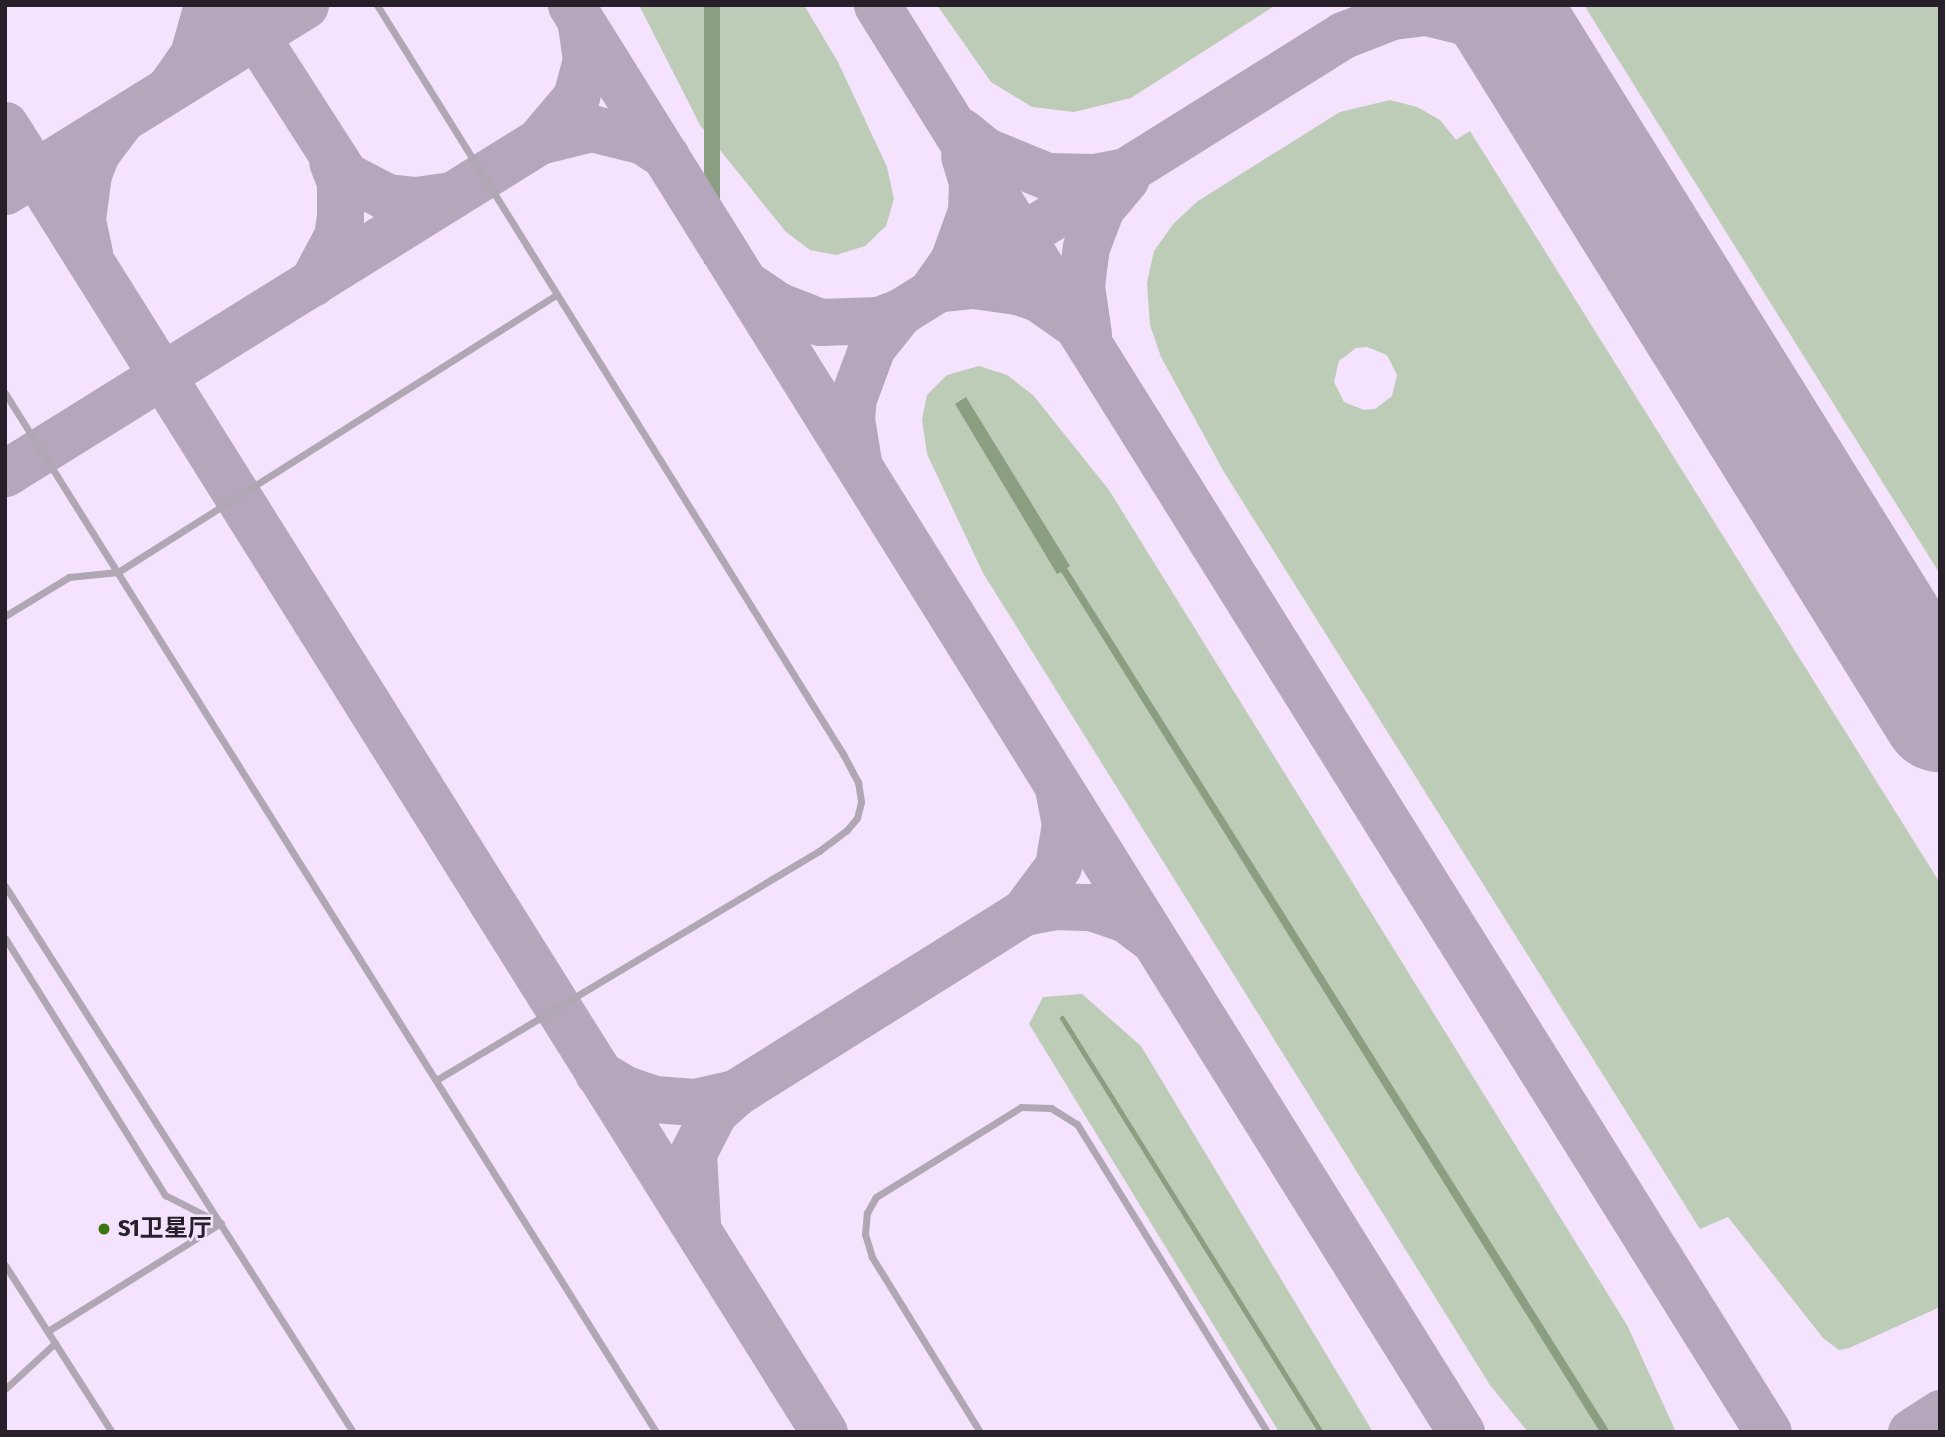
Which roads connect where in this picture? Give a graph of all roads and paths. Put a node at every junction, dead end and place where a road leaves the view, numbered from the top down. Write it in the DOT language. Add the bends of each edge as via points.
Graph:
graph roads {
  1 [pos="377,5"];
  2 [pos="556,295"];
  3 [pos="5,393"];
  4 [pos="118,572"];
  5 [pos="5,616"];
  6 [pos="5,886"];
  7 [pos="5,938"];
  8 [pos="437,1080"];
  9 [pos="221,1223"];
  10 [pos="5,1265"];
  11 [pos="48,1331"];
  12 [pos="55,1343"];
  13 [pos="5,1389"];
  14 [pos="112,1432"];
  15 [pos="353,1432"];
  16 [pos="656,1432"];
  17 [pos="980,1432"];
  18 [pos="1267,1432"];
  1 -- 2 [label="lane"];
  2 -- 4 [label="lane"];
  2 -- 8 [label="lane" via="849,764 861,802 857,818 847,830 819,850"];
  3 -- 4 [label="lane"];
  4 -- 5 [label="lane" via="69,577"];
  4 -- 8 [label="lane"];
  6 -- 9 [label="lane"];
  7 -- 9 [label="lane" via="165,1195"];
  8 -- 16 [label="lane"];
  9 -- 11 [label="lane"];
  9 -- 15 [label="lane"];
  10 -- 11 [label="lane"];
  11 -- 12 [label="lane"];
  12 -- 13 [label="lane"];
  12 -- 14 [label="lane"];
  17 -- 18 [label="lane" via="872,1257 865,1234 867,1213 876,1197 1021,1107 1051,1108 1077,1125"];
}
